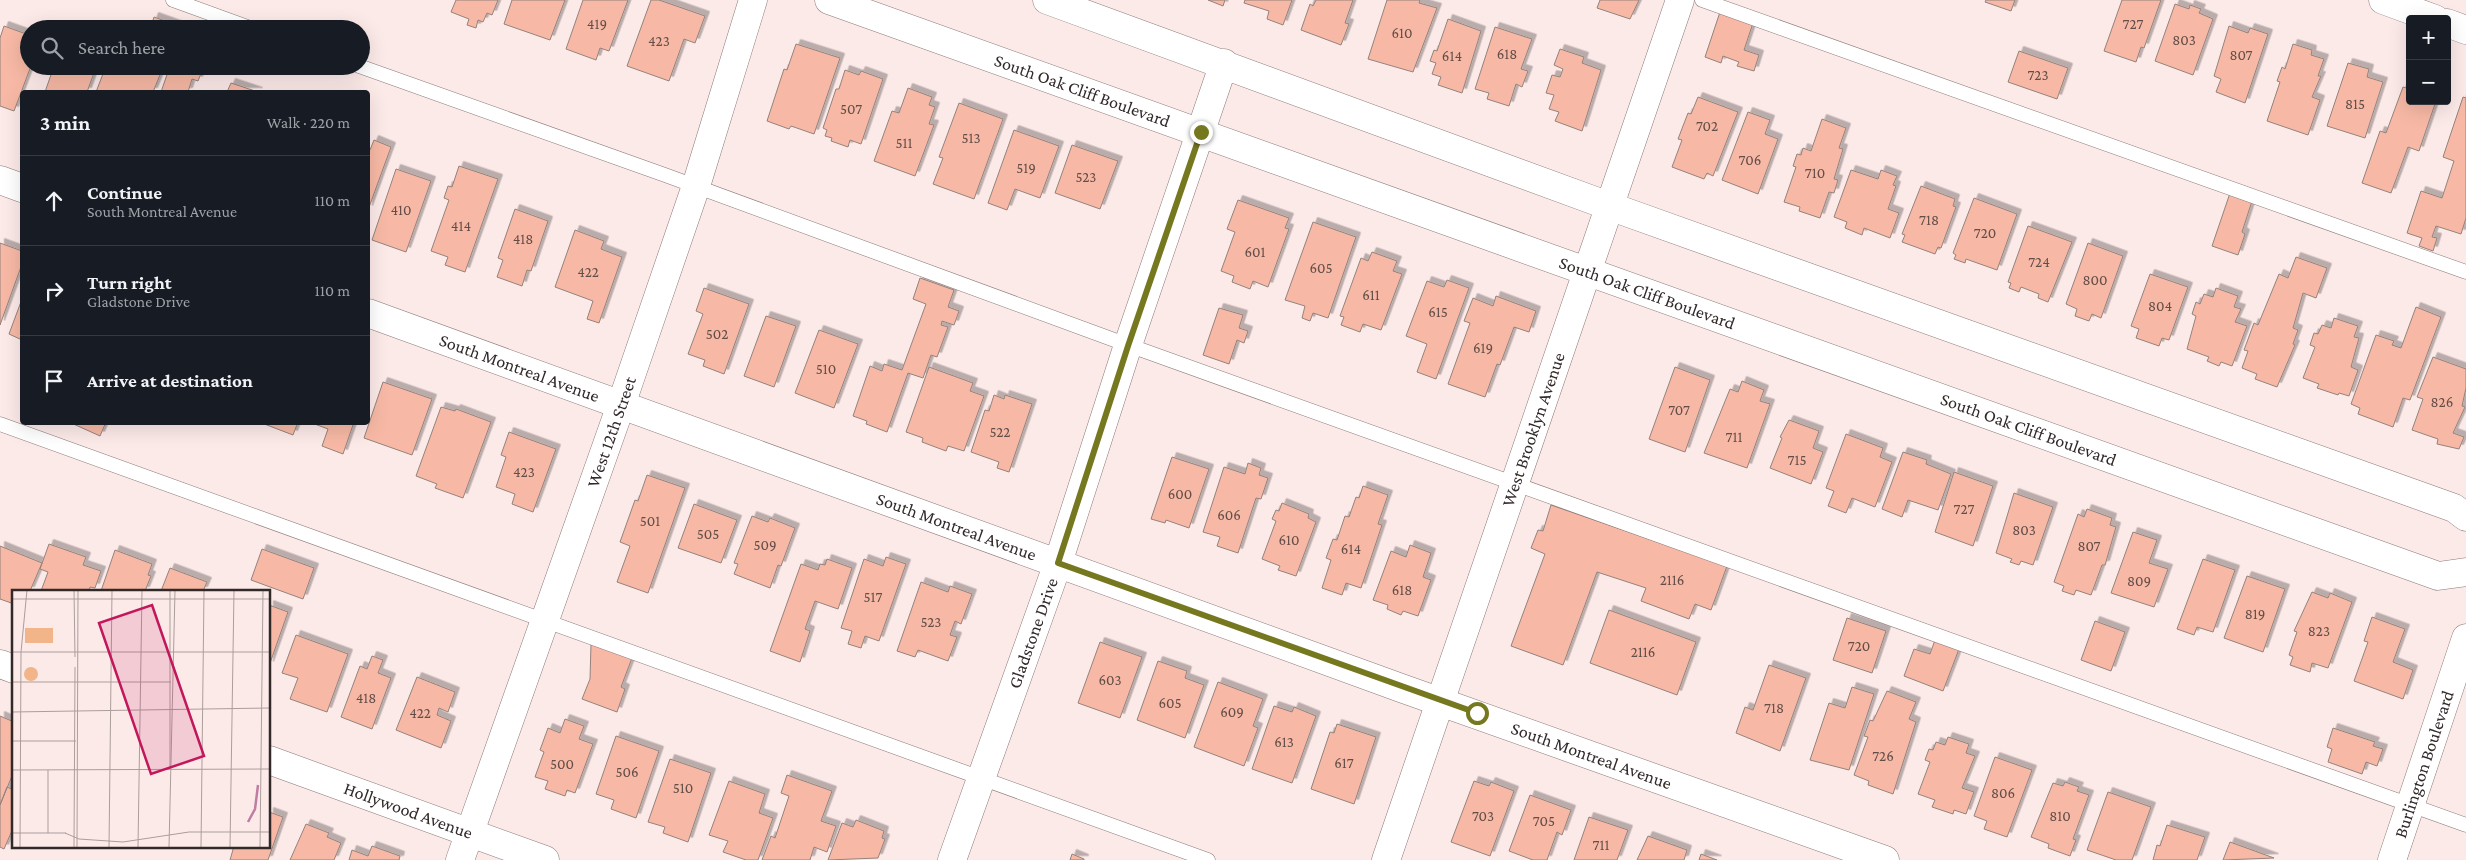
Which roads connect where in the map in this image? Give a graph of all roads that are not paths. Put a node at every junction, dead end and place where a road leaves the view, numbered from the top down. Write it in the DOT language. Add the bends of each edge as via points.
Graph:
graph roads {
  1 [pos="172,0"];
  2 [pos="753,0"];
  3 [pos="829,0"];
  4 [pos="1047,0"];
  5 [pos="1680,0"];
  6 [pos="1702,0"];
  7 [pos="2383,0"];
  8 [pos="2424,15"];
  9 [pos="228,20"];
  10 [pos="2451,24"];
  11 [pos="2466,30"];
  12 [pos="1224,63"];
  13 [pos="370,70"];
  14 [pos="1201,132"];
  15 [pos="0,180"];
  16 [pos="696,186"];
  17 [pos="20,187"];
  18 [pos="1609,206"];
  19 [pos="1586,271"];
  20 [pos="2466,272"];
  21 [pos="370,314"];
  22 [pos="1128,346"];
  23 [pos="621,404"];
  24 [pos="0,424"];
  25 [pos="1514,484"];
  26 [pos="2466,516"];
  27 [pos="1058,563"];
  28 [pos="2466,572"];
  29 [pos="545,619"];
  30 [pos="2466,638"];
  31 [pos="0,664"];
  32 [pos="12,668"];
  33 [pos="1440,701"];
  34 [pos="270,760"];
  35 [pos="981,779"];
  36 [pos="2410,806"];
  37 [pos="2466,825"];
  38 [pos="469,832"];
  39 [pos="460,860"];
  40 [pos="545,860"];
  41 [pos="952,860"];
  42 [pos="1208,860"];
  43 [pos="1386,860"];
  44 [pos="1885,860"];
  45 [pos="2392,860"];
  1 -- 9 [label="lane"];
  2 -- 16 [label="street, West 12th Street"];
  3 -- 14 [label="street, South Oak Cliff Boulevard"];
  4 -- 12 [label="street"];
  5 -- 18 [label="street, West Brooklyn Avenue"];
  6 -- 20 [label="lane"];
  7 -- 8 [label="street"];
  10 -- 11 [label="street"];
  12 -- 14 [label="street, Gladstone Drive"];
  12 -- 18 [label="street"];
  13 -- 16 [label="lane"];
  14 -- 19 [label="street, South Oak Cliff Boulevard"];
  14 -- 22 [label="street, Gladstone Drive"];
  15 -- 17 [label="street"];
  16 -- 22 [label="lane"];
  16 -- 23 [label="street, West 12th Street"];
  18 -- 19 [label="street, West Brooklyn Avenue"];
  18 -- 26 [label="street" via="2454,508"];
  19 -- 25 [label="street, West Brooklyn Avenue"];
  19 -- 28 [label="street, South Oak Cliff Boulevard" via="2438,576"];
  21 -- 23 [label="street, South Montreal Avenue"];
  22 -- 25 [label="lane"];
  22 -- 27 [label="street, Gladstone Drive"];
  23 -- 27 [label="street, South Montreal Avenue"];
  23 -- 29 [label="street, West 12th Street"];
  24 -- 29 [label="lane"];
  25 -- 33 [label="street, West Brooklyn Avenue"];
  25 -- 36 [label="lane"];
  27 -- 33 [label="street, South Montreal Avenue"];
  27 -- 35 [label="street, Gladstone Drive"];
  29 -- 35 [label="lane"];
  29 -- 38 [label="street, West 12th Street"];
  30 -- 36 [label="street, Burlington Boulevard"];
  31 -- 32 [label="street"];
  33 -- 43 [label="street, West Brooklyn Avenue"];
  33 -- 44 [label="street, South Montreal Avenue"];
  34 -- 38 [label="street, Hollywood Avenue"];
  35 -- 41 [label="street, Gladstone Drive"];
  35 -- 42 [label="lane"];
  36 -- 37 [label="lane"];
  36 -- 45 [label="street, Burlington Boulevard"];
  38 -- 39 [label="street, West 12th Street"];
  38 -- 40 [label="street, Hollywood Avenue"];
}
